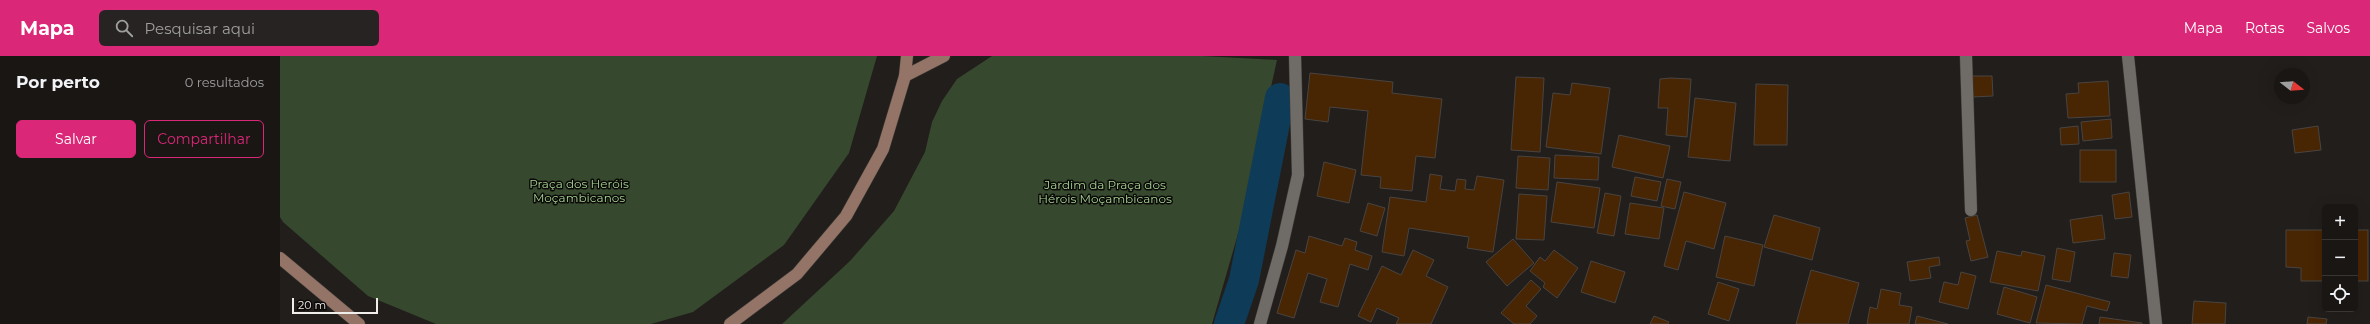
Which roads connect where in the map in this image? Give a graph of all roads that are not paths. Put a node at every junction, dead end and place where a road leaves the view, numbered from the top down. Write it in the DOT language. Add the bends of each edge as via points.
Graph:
graph roads {
  1 [pos="907,56"];
  2 [pos="944,56"];
  3 [pos="1295,56"];
  4 [pos="1966,56"];
  5 [pos="2128,56"];
  6 [pos="904,76"];
  7 [pos="1971,210"];
  8 [pos="280,258"];
  9 [pos="359,324"];
  10 [pos="730,324"];
  11 [pos="1260,324"];
  12 [pos="2156,324"];
  1 -- 6 [label="main road"];
  2 -- 6 [label="main road"];
  3 -- 11 [label="street" via="1298,175 1282,246"];
  4 -- 7 [label="street"];
  5 -- 12 [label="street"];
  6 -- 10 [label="main road" via="883,149 846,216 797,274"];
  8 -- 9 [label="main road"];
}
